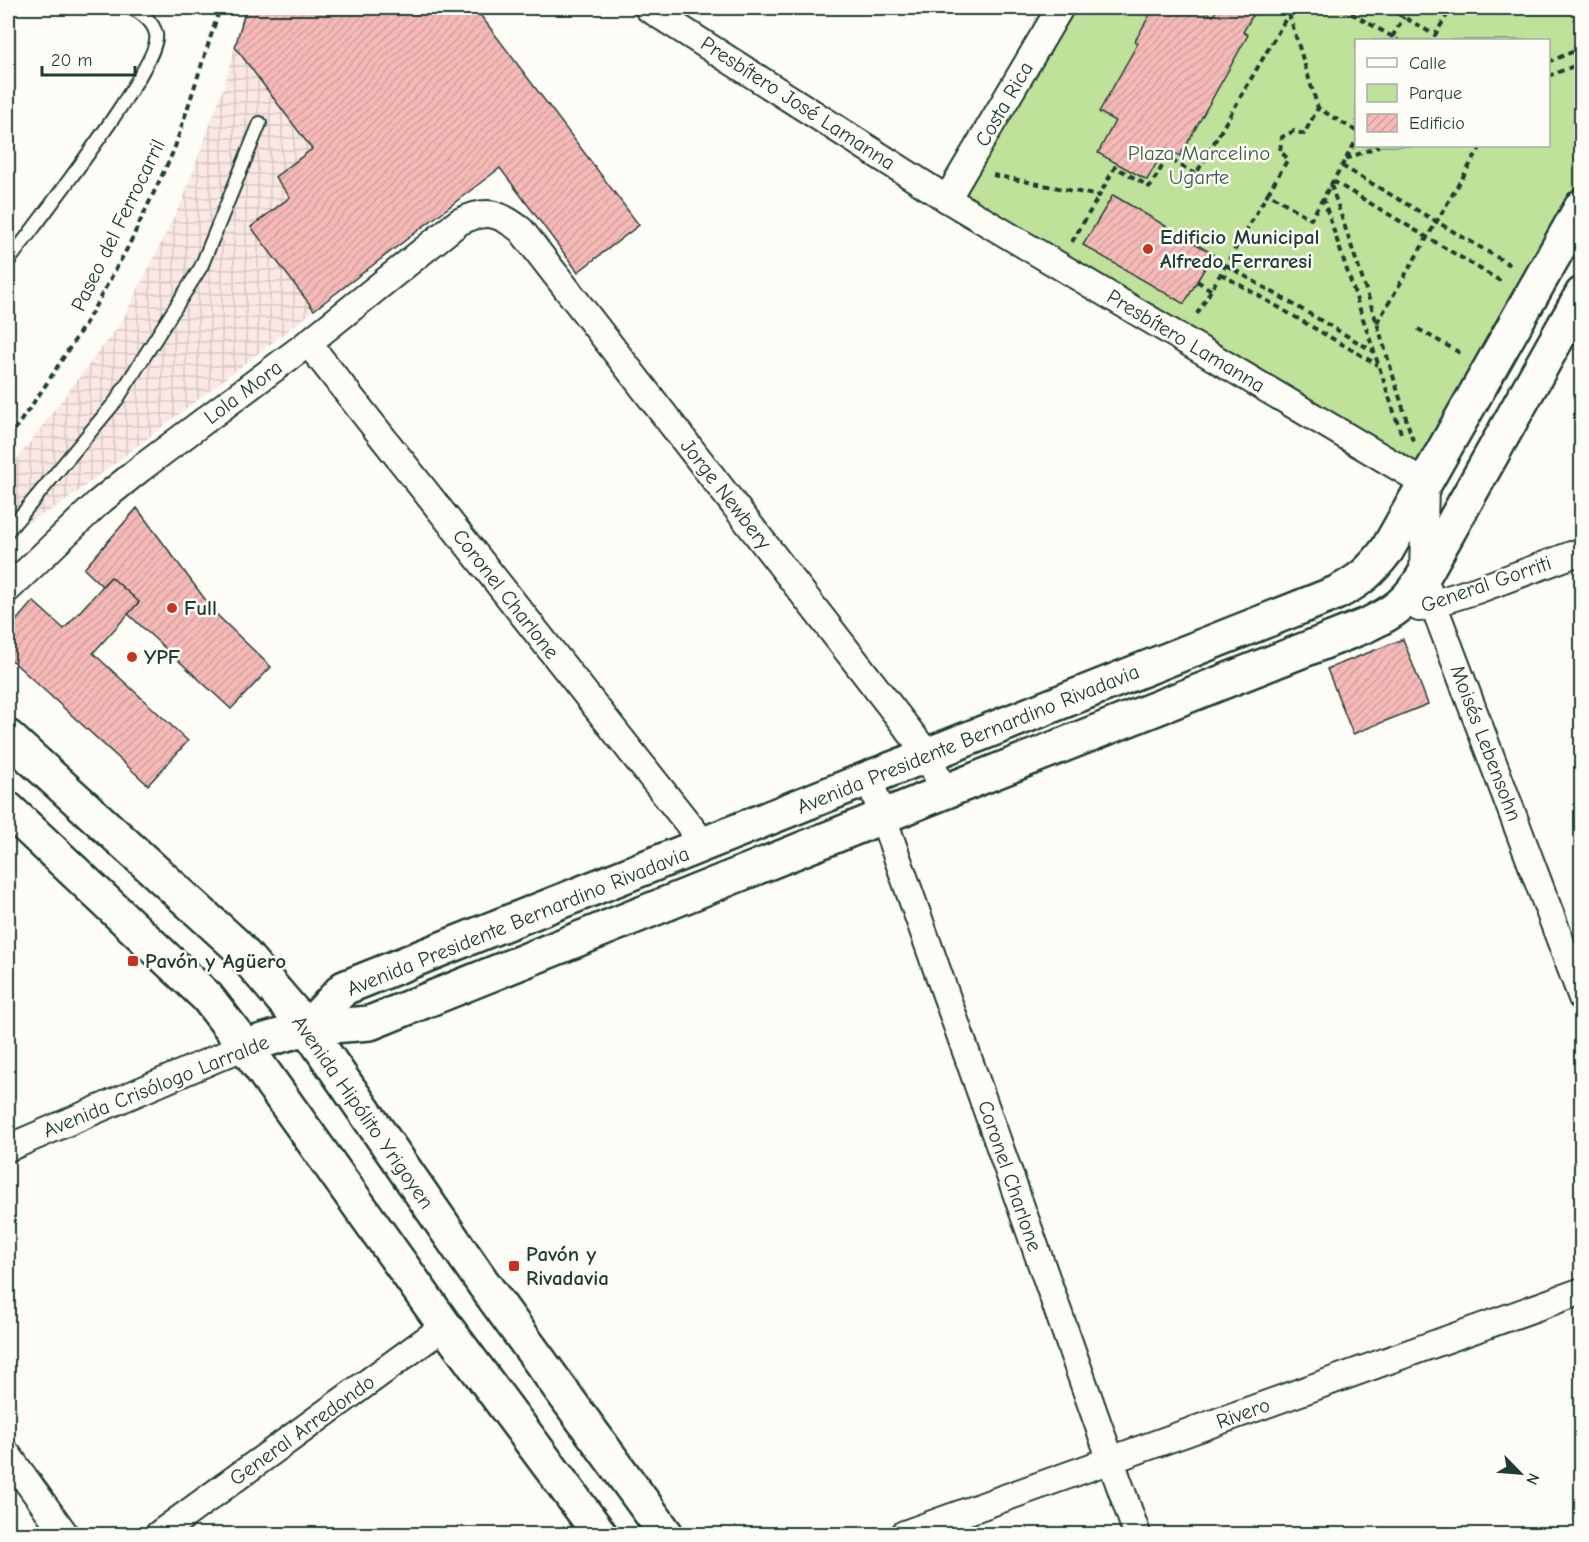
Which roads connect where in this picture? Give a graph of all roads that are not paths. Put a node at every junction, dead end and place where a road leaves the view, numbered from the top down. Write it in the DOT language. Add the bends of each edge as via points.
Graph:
graph roads {
  1 [pos="132,8"];
  2 [pos="648,8"];
  3 [pos="1060,8"];
  4 [pos="260,123"];
  5 [pos="947,200"];
  6 [pos="1581,206"];
  7 [pos="490,214"];
  8 [pos="8,262"];
  9 [pos="1581,294"];
  10 [pos="308,343"];
  11 [pos="1421,481"];
  12 [pos="8,531"];
  13 [pos="1581,551"];
  14 [pos="8,589"];
  15 [pos="1428,591"];
  16 [pos="8,737"];
  17 [pos="928,755"];
  18 [pos="869,778"];
  19 [pos="944,792"];
  20 [pos="8,809"];
  21 [pos="883,817"];
  22 [pos="705,845"];
  23 [pos="1581,998"];
  24 [pos="307,1028"];
  25 [pos="245,1046"];
  26 [pos="8,1148"];
  27 [pos="1581,1291"];
  28 [pos="445,1326"];
  29 [pos="8,1455"];
  30 [pos="1110,1460"];
  31 [pos="65,1534"];
  32 [pos="159,1534"];
  33 [pos="600,1534"];
  34 [pos="666,1534"];
  35 [pos="904,1534"];
  36 [pos="1137,1534"];
  1 -- 8 [label="lane" via="149,20 157,34 154,49 112,123"];
  2 -- 5 [label="street, Presbítero José Lamanna"];
  3 -- 5 [label="street, Costa Rica"];
  4 -- 12 [label="lane" via="201,267 116,401"];
  5 -- 11 [label="street, Presbítero Lamanna"];
  6 -- 11 [label="main road, Avenida Presidente Bernardino Rivadavia"];
  7 -- 10 [label="street, Lola Mora" via="473,215 459,222"];
  7 -- 17 [label="street, Jorge Newbery" via="506,218 521,230"];
  9 -- 15 [label="main road, Avenida Presidente Bernardino Rivadavia"];
  10 -- 14 [label="street, Lola Mora" via="106,496"];
  10 -- 22 [label="street, Coronel Charlone"];
  11 -- 15 [label="street, Moisés Lebensohn"];
  11 -- 17 [label="main road, Avenida Presidente Bernardino Rivadavia" via="1387,550 1370,572 1354,584"];
  13 -- 15 [label="street, General Gorriti"];
  15 -- 19 [label="main road, Avenida Presidente Bernardino Rivadavia" via="1413,593 1389,615 1367,626"];
  15 -- 23 [label="street, Moisés Lebensohn"];
  16 -- 24 [label="main road, Avenida Hipólito Yrigoyen" via="236,945"];
  17 -- 18 [label="main road, Avenida Presidente Bernardino Rivadavia"];
  17 -- 19 [label="street, Jorge Newbery"];
  18 -- 21 [label="street, Coronel Charlone"];
  18 -- 22 [label="main road, Avenida Presidente Bernardino Rivadavia"];
  19 -- 21 [label="main road, Avenida Presidente Bernardino Rivadavia"];
  20 -- 25 [label="main road" via="207,997"];
  21 -- 24 [label="main road, Avenida Presidente Bernardino Rivadavia" via="370,1023"];
  21 -- 30 [label="street, Coronel Charlone"];
  22 -- 24 [label="main road, Avenida Presidente Bernardino Rivadavia" via="344,988"];
  24 -- 25 [label="main road, Avenida Crisólogo Larralde"];
  24 -- 34 [label="main road, Avenida Hipólito Yrigoyen" via="483,1283"];
  25 -- 26 [label="street, Avenida Crisólogo Larralde"];
  25 -- 28 [label="main road"];
  27 -- 30 [label="street, Rivero"];
  28 -- 32 [label="street, General Arredondo"];
  28 -- 33 [label="main road"];
  29 -- 31 [label="street"];
  30 -- 35 [label="street, Rivero"];
  30 -- 36 [label="street, Coronel Charlone"];
}
